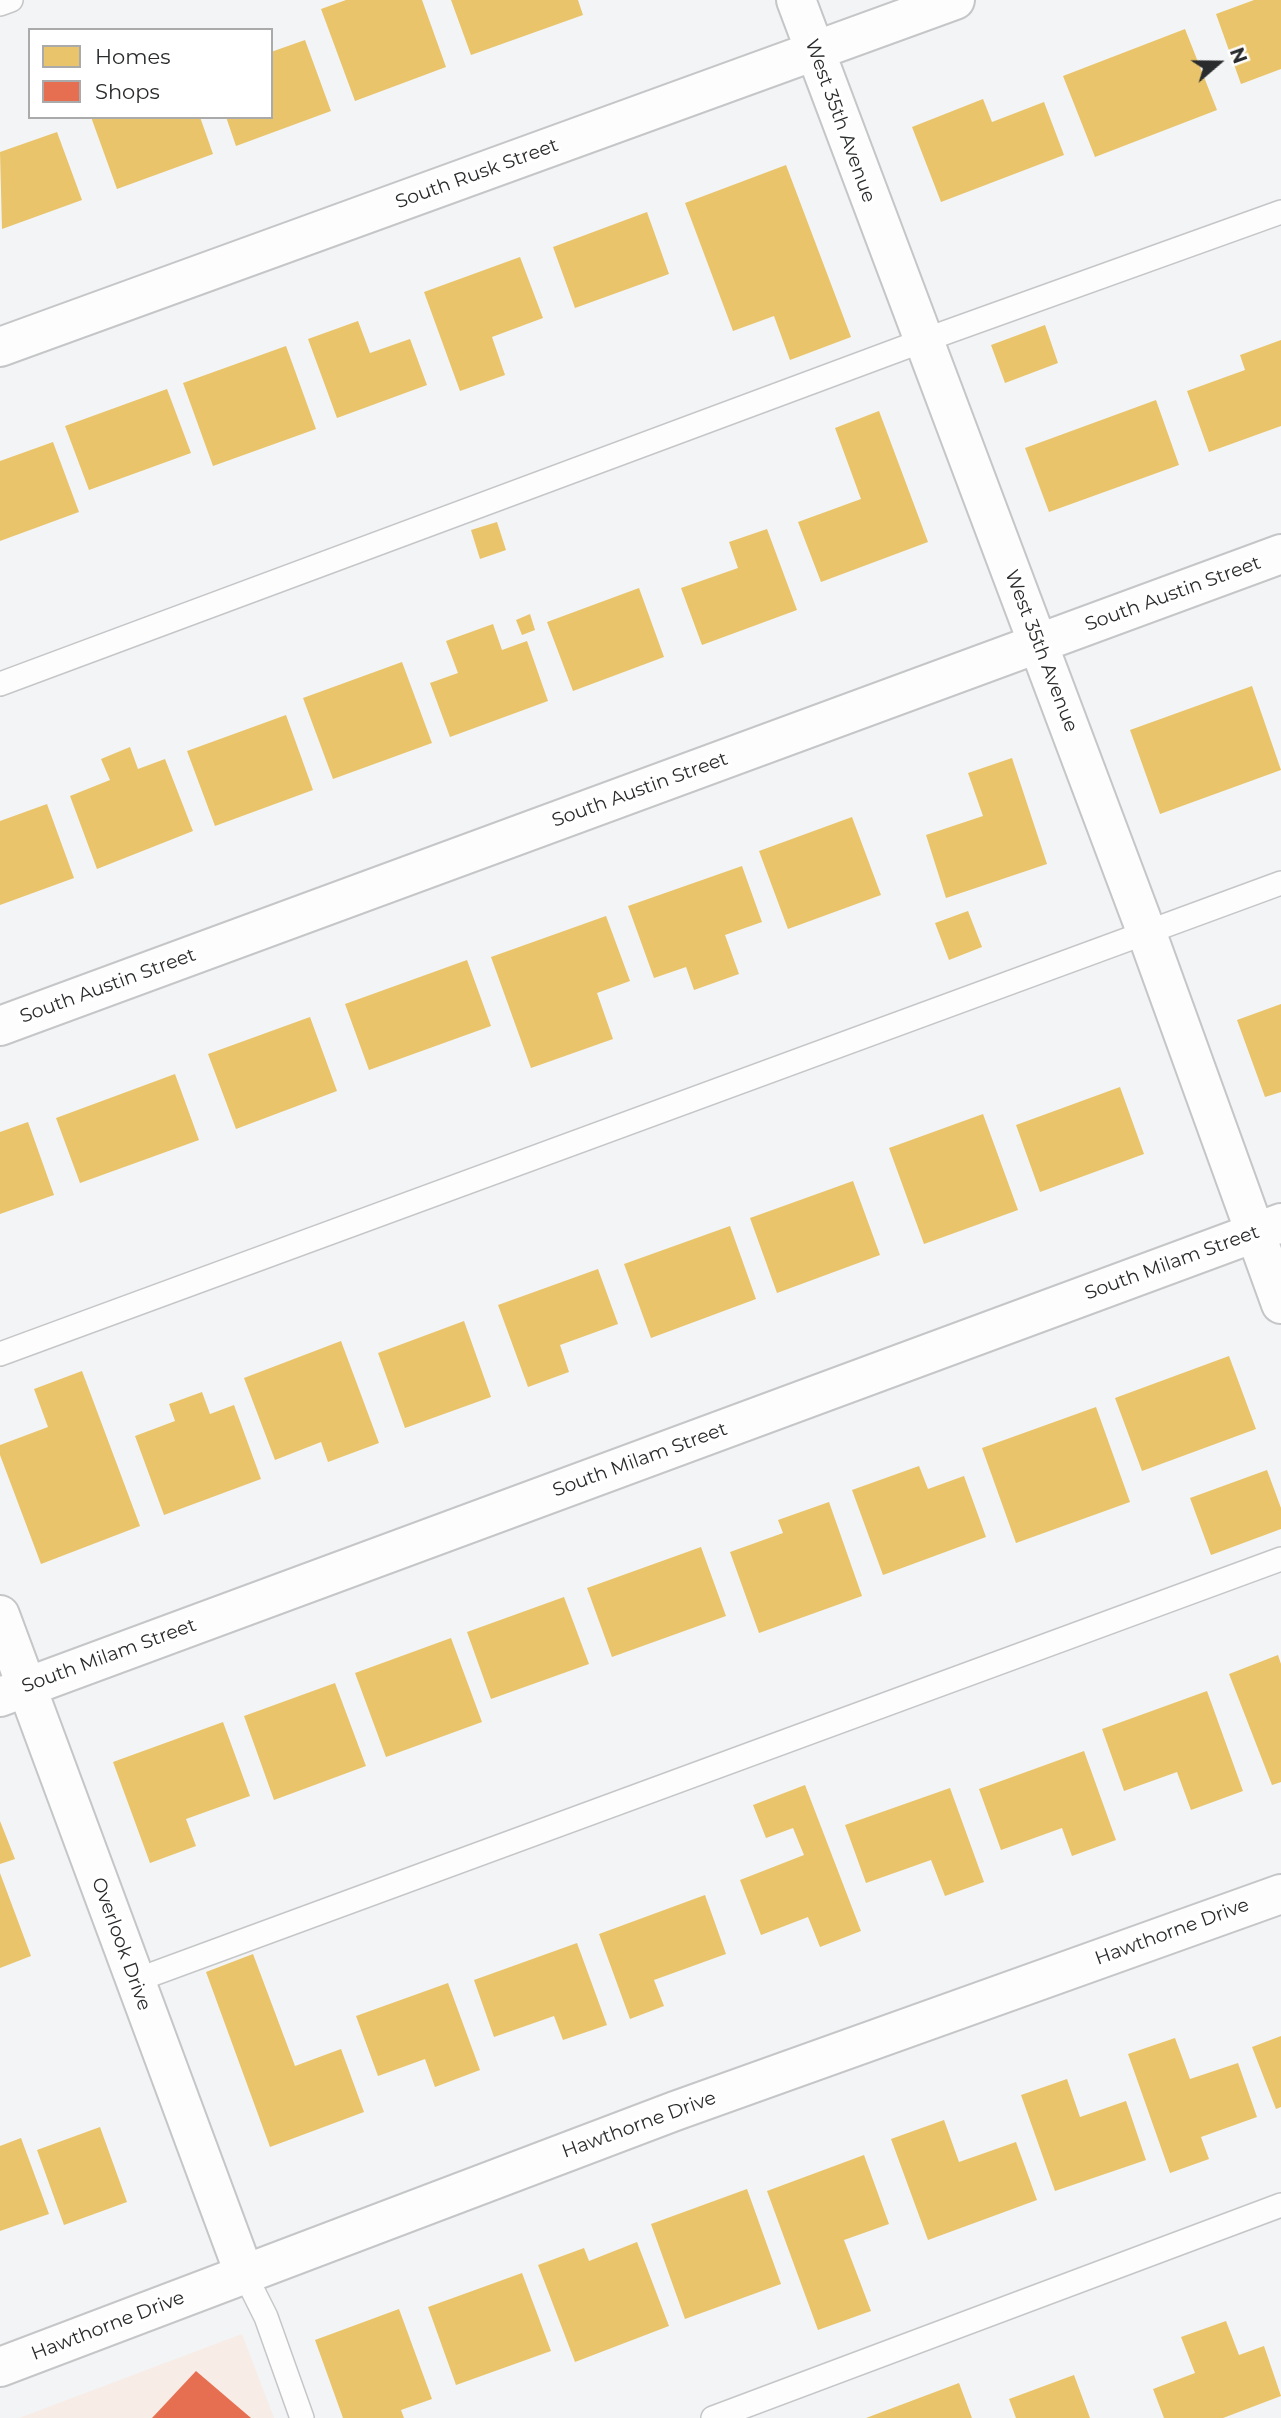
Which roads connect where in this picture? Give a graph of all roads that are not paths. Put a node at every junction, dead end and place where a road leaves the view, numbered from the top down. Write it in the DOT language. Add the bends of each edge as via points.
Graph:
graph roads {
  1 [pos="11,0"];
  2 [pos="796,0"];
  3 [pos="955,0"];
  4 [pos="0,4"];
  5 [pos="815,52"];
  6 [pos="1281,212"];
  7 [pos="922,341"];
  8 [pos="0,347"];
  9 [pos="1281,554"];
  10 [pos="1038,643"];
  11 [pos="0,684"];
  12 [pos="1281,883"];
  13 [pos="1146,931"];
  14 [pos="0,1026"];
  15 [pos="1268,1227"];
  16 [pos="1281,1304"];
  17 [pos="0,1354"];
  18 [pos="1281,1559"];
  19 [pos="0,1615"];
  20 [pos="14,1692"];
  21 [pos="1281,1894"];
  22 [pos="134,1981"];
  23 [pos="1281,2205"];
  24 [pos="244,2273"];
  25 [pos="0,2367"];
  26 [pos="302,2418"];
  27 [pos="713,2418"];
  1 -- 4 [label="lane"];
  2 -- 5 [label="street, West 35th Avenue"];
  3 -- 5 [label="street, South Rusk Street"];
  5 -- 7 [label="street, West 35th Avenue"];
  5 -- 8 [label="street, South Rusk Street"];
  6 -- 7 [label="lane"];
  7 -- 10 [label="street, West 35th Avenue"];
  7 -- 11 [label="lane"];
  9 -- 10 [label="street, South Austin Street"];
  10 -- 13 [label="street, West 35th Avenue"];
  10 -- 14 [label="street, South Austin Street"];
  12 -- 13 [label="lane"];
  13 -- 15 [label="street, West 35th Avenue"];
  13 -- 17 [label="lane"];
  15 -- 16 [label="street, West 35th Avenue"];
  15 -- 20 [label="street, South Milam Street"];
  18 -- 22 [label="lane"];
  19 -- 20 [label="street, Overlook Drive"];
  20 -- 22 [label="street, Overlook Drive"];
  21 -- 24 [label="street, Hawthorne Drive" via="675,2111"];
  22 -- 24 [label="street, Overlook Drive"];
  23 -- 27 [label="lane"];
  24 -- 25 [label="street, Hawthorne Drive"];
  24 -- 26 [label="lane" via="266,2317"];
}
